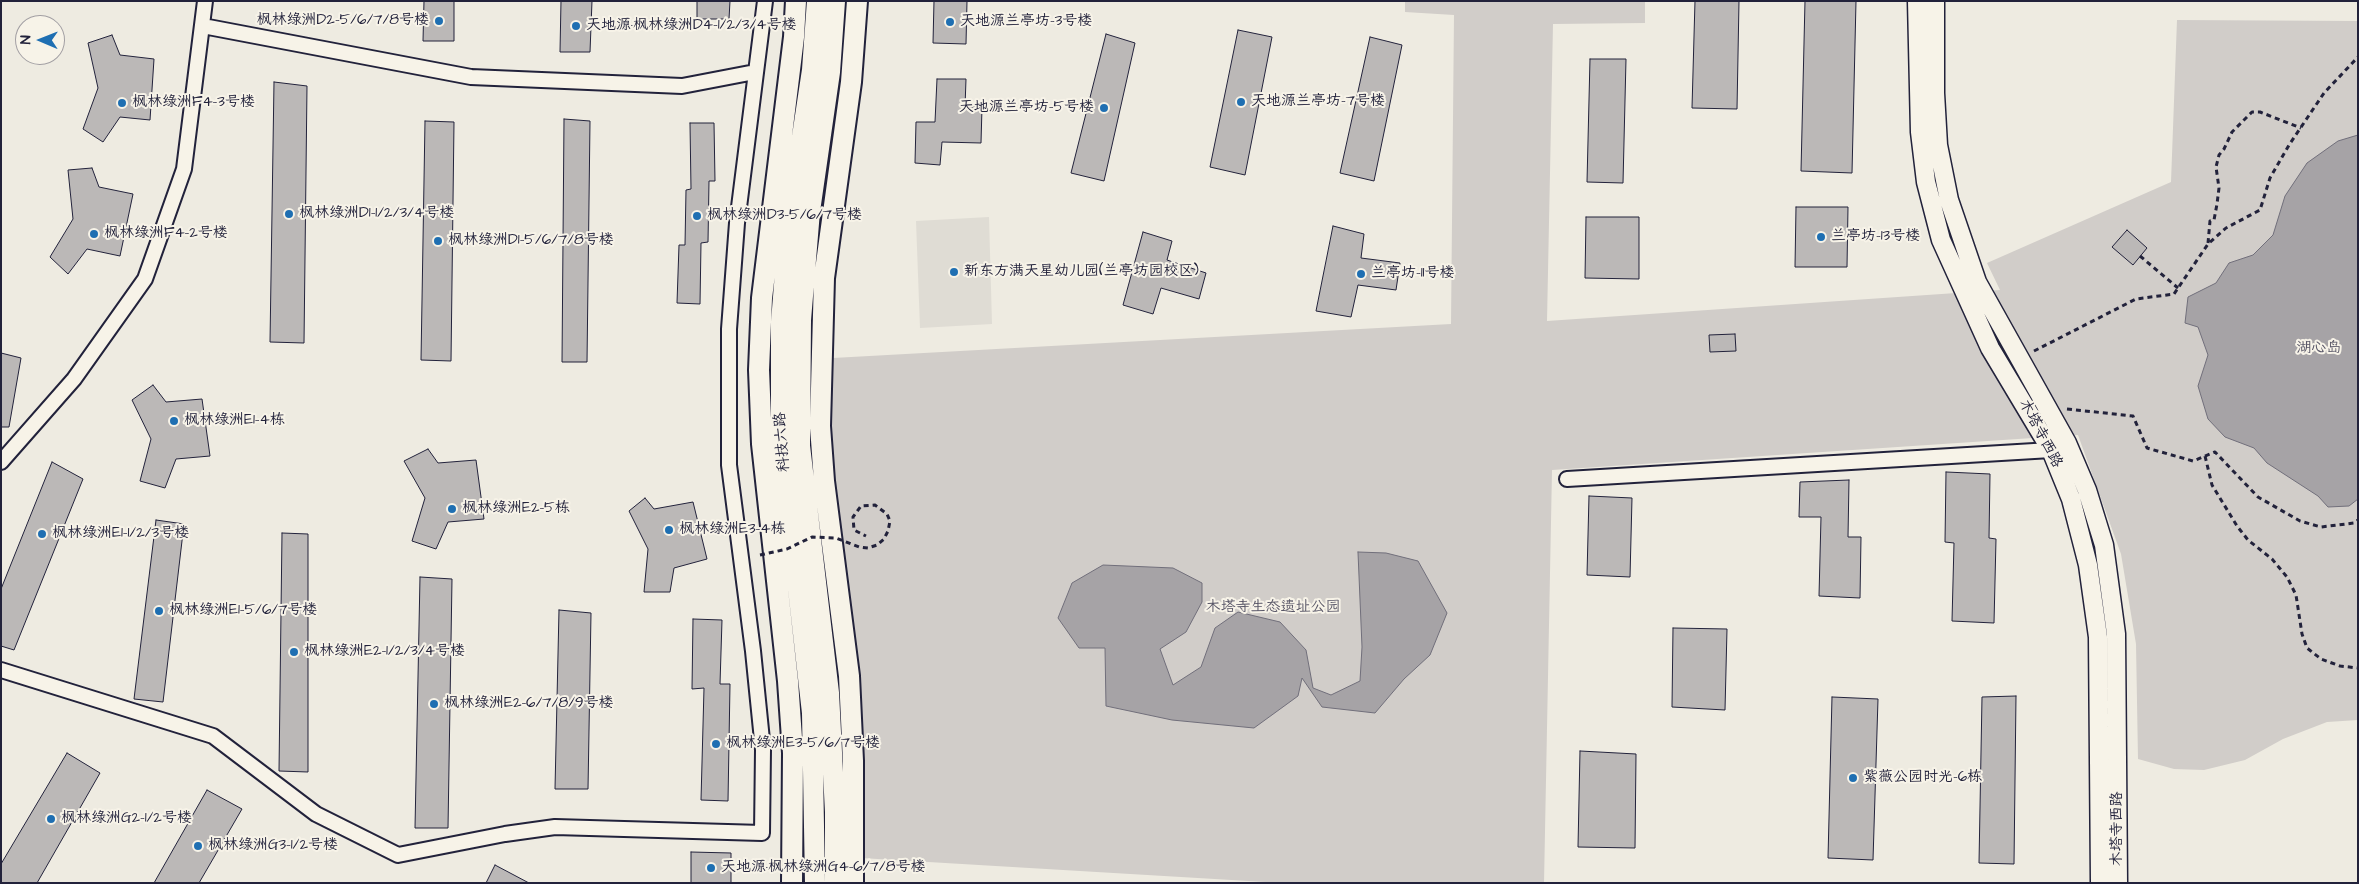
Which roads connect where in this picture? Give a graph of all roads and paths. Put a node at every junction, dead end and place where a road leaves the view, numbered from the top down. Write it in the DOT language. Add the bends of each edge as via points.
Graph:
graph roads {
  1 [pos="205,1"];
  2 [pos="765,1"];
  3 [pos="796,1"];
  4 [pos="817,1"];
  5 [pos="835,1"];
  6 [pos="857,1"];
  7 [pos="1917,1"];
  8 [pos="1935,1"];
  9 [pos="203,26"];
  10 [pos="2358,57"];
  11 [pos="756,72"];
  12 [pos="2301,128"];
  13 [pos="2208,244"];
  14 [pos="2140,256"];
  15 [pos="2178,288"];
  16 [pos="2018,359"];
  17 [pos="2047,407"];
  18 [pos="2059,447"];
  19 [pos="2205,456"];
  20 [pos="1,462"];
  21 [pos="1567,478"];
  22 [pos="2358,520"];
  23 [pos="866,536"];
  24 [pos="760,555"];
  25 [pos="2358,668"];
  26 [pos="1,670"];
  27 [pos="792,883"];
  28 [pos="815,883"];
  29 [pos="834,883"];
  30 [pos="853,883"];
  31 [pos="2100,883"];
  32 [pos="2118,883"];
  1 -- 9 [label="street"];
  2 -- 11 [label="street"];
  3 -- 27 [label="main road" via="768,246 759,370 762,444 793,753"];
  4 -- 28 [label="main road, 科技六路" via="812,70 789,222 781,322 781,438 812,713"];
  5 -- 29 [label="main road, 科技六路" via="830,72 810,211 802,310 800,446 830,693"];
  6 -- 30 [label="main road" via="851,82 824,278 820,426 848,676 854,762"];
  7 -- 18 [label="street, 木塔寺西路" via="1920,132 1926,182 1941,240 1990,348"];
  8 -- 16 [label="street, 木塔寺西路" via="1938,145 1949,200 1977,282"];
  9 -- 11 [label="street" via="472,77 682,86"];
  9 -- 20 [label="street" via="184,169 144,279 74,379"];
  10 -- 12 [label="path" via="2324,94"];
  11 -- 26 [label="street" via="737,223 729,329 729,465 763,750 762,833 555,827 398,855 316,814 213,736"];
  12 -- 13 [label="path" via="2270,178 2260,210 2226,228"];
  12 -- 13 [label="path" via="2252,112 2232,132 2218,155 2219,188"];
  13 -- 15 [label="path"];
  14 -- 15 [label="path"];
  15 -- 16 [label="path" via="2174,294 2136,299"];
  16 -- 17 [label="street, 木塔寺西路"];
  17 -- 18 [label="street, 木塔寺西路"];
  17 -- 19 [label="path" via="2133,416 2147,448 2193,461"];
  18 -- 21 [label="street"];
  18 -- 31 [label="street, 木塔寺西路" via="2088,565 2098,637"];
  18 -- 32 [label="street, 木塔寺西路" via="2086,490 2104,545 2115,626"];
  19 -- 22 [label="path" via="2214,452 2258,497 2300,520 2321,527"];
  19 -- 25 [label="path" via="2212,485 2237,526 2287,577 2296,595 2307,648 2321,659"];
  23 -- 24 [label="path, bridge" via="854,530 853,517 861,506 875,505 887,514 890,521 884,539 877,545 859,547 836,538 812,537 787,549"];
}
